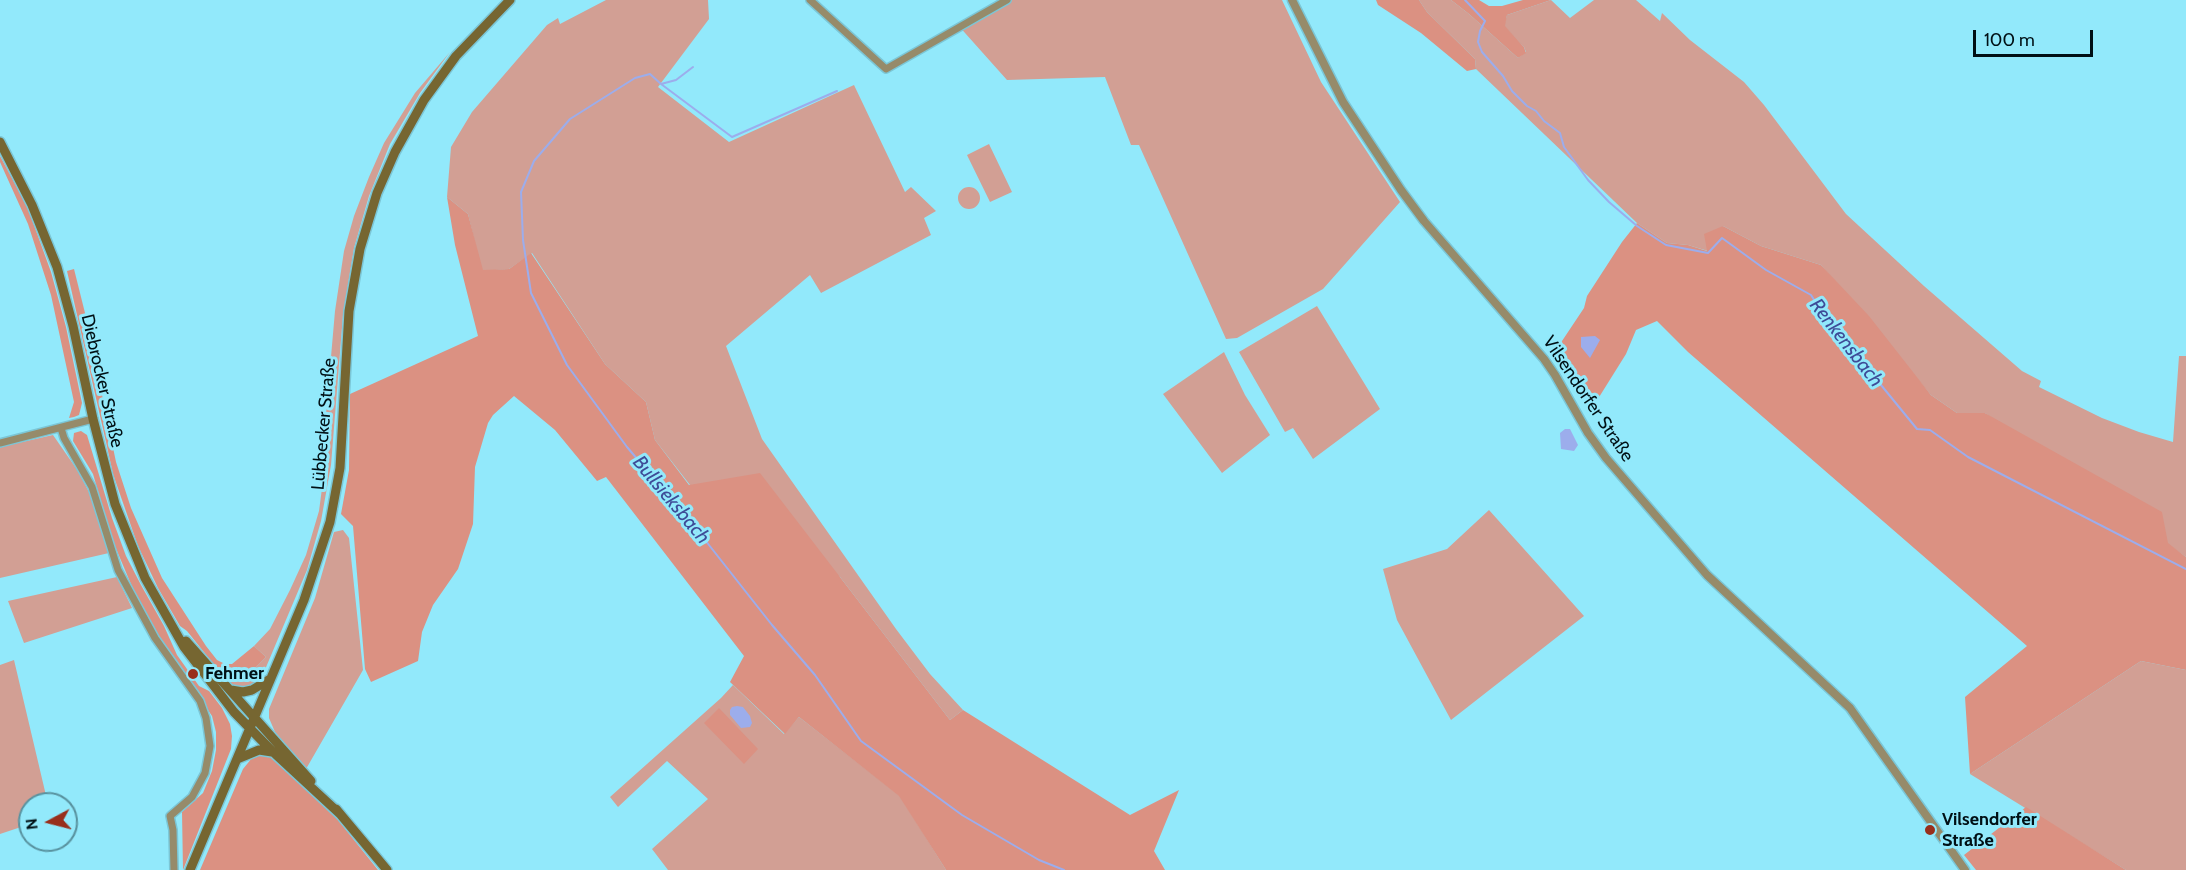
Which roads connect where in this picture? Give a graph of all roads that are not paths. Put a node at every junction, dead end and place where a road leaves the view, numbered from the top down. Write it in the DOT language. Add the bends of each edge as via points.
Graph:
graph roads {
  1 [pos="510,0"];
  2 [pos="810,0"];
  3 [pos="1006,0"];
  4 [pos="1292,0"];
  5 [pos="0,142"];
  6 [pos="93,419"];
  7 [pos="61,428"];
  8 [pos="0,443"];
  9 [pos="173,626"];
  10 [pos="272,677"];
  11 [pos="229,690"];
  12 [pos="255,717"];
  13 [pos="250,729"];
  14 [pos="273,752"];
  15 [pos="237,759"];
  16 [pos="340,814"];
  17 [pos="174,870"];
  18 [pos="190,870"];
  19 [pos="387,870"];
  20 [pos="1965,870"];
  1 -- 10 [label="main road, Lübbecker Straße" via="456,56 424,100 394,152 378,193 360,249 350,311 340,468 330,522"];
  2 -- 3 [label="street" via="886,69"];
  4 -- 20 [label="street, Vilsendorfer Straße" via="1343,102 1401,190 1544,359 1606,458 1707,575 1850,708"];
  5 -- 6 [label="main road, Diebrocker Straße" via="57,267"];
  6 -- 7 [label="street"];
  6 -- 9 [label="main road, Diebrocker Straße" via="126,536"];
  7 -- 8 [label="street"];
  7 -- 17 [label="street" via="92,487 118,570 155,638 200,702 206,718 210,746 205,773 192,797 170,816"];
  9 -- 11 [label="main road, Diebrocker Straße"];
  9 -- 13 [label="main road, Diebrocker Straße" via="198,668"];
  10 -- 11 [label="main road" via="252,690"];
  10 -- 12 [label="main road, Lübbecker Straße"];
  11 -- 12 [label="main road, Diebrocker Straße"];
  12 -- 13 [label="main road, Lübbecker Straße"];
  12 -- 16 [label="main road, Diebrocker Straße"];
  13 -- 14 [label="main road, Diebrocker Straße"];
  13 -- 15 [label="main road, Lübbecker Straße"];
  14 -- 15 [label="main road" via="259,750"];
  14 -- 16 [label="main road, Diebrocker Straße"];
  15 -- 18 [label="main road, Lübbecker Straße"];
  16 -- 19 [label="main road, Diebrocker Straße"];
}
